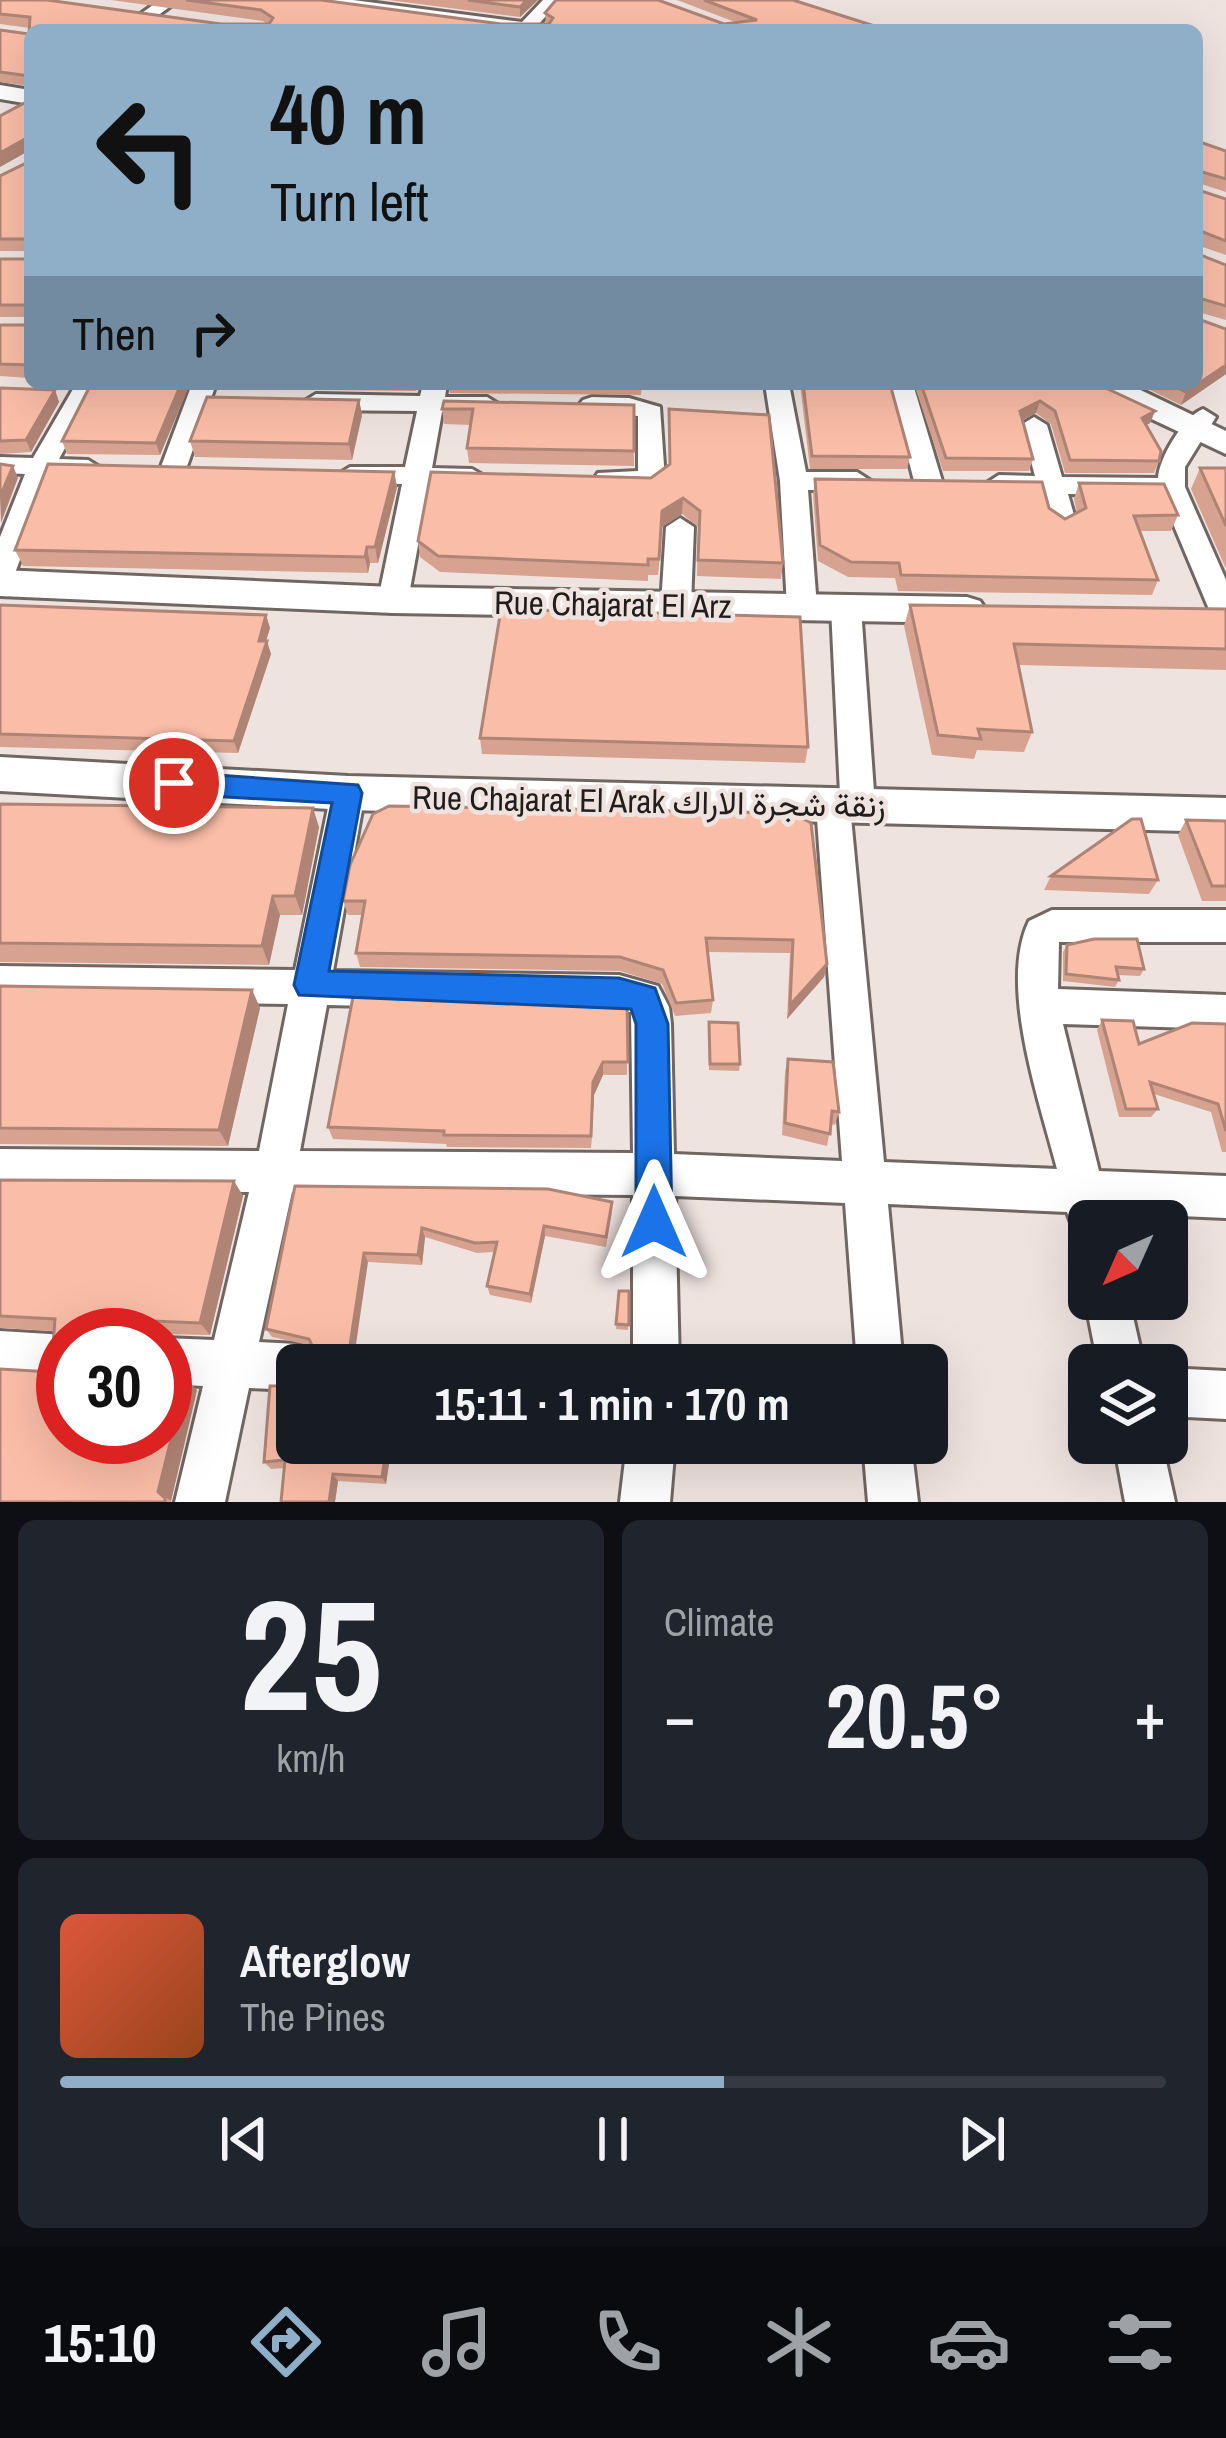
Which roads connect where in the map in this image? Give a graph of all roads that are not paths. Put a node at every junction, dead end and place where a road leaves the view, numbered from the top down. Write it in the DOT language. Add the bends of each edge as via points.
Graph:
graph roads {
  1 [pos="315,0"];
  2 [pos="416,6"];
  3 [pos="171,9"];
  4 [pos="126,21"];
  5 [pos="508,24"];
  6 [pos="78,390"];
  7 [pos="778,390"];
  8 [pos="903,390"];
  9 [pos="1118,390"];
  10 [pos="1144,390"];
  11 [pos="433,394"];
  12 [pos="208,395"];
  13 [pos="291,402"];
  14 [pos="521,405"];
  15 [pos="567,405"];
  16 [pos="1208,424"];
  17 [pos="1034,425"];
  18 [pos="1226,444"];
  19 [pos="0,465"];
  20 [pos="42,466"];
  21 [pos="107,469"];
  22 [pos="172,472"];
  23 [pos="328,474"];
  24 [pos="417,476"];
  25 [pos="511,477"];
  26 [pos="581,478"];
  27 [pos="794,481"];
  28 [pos="927,481"];
  29 [pos="1171,487"];
  30 [pos="1054,488"];
  31 [pos="1063,522"];
  32 [pos="680,527"];
  33 [pos="0,573"];
  34 [pos="0,583"];
  35 [pos="393,600"];
  36 [pos="676,605"];
  37 [pos="802,607"];
  38 [pos="846,608"];
  39 [pos="1012,610"];
  40 [pos="1178,613"];
  41 [pos="1226,614"];
  42 [pos="0,773"];
  43 [pos="348,793"];
  44 [pos="846,805"];
  45 [pos="1226,815"];
  46 [pos="1226,926"];
  47 [pos="0,983"];
  48 [pos="310,985"];
  49 [pos="1041,1006"];
  50 [pos="1226,1012"];
  51 [pos="276,1169"];
  52 [pos="0,1170"];
  53 [pos="654,1174"];
  54 [pos="864,1183"];
  55 [pos="1226,1197"];
  56 [pos="1087,1200"];
  57 [pos="1180,1200"];
  58 [pos="1068,1204"];
  59 [pos="656,1344"];
  60 [pos="878,1344"];
  61 [pos="0,1354"];
  62 [pos="36,1356"];
  63 [pos="192,1362"];
  64 [pos="230,1363"];
  65 [pos="276,1365"];
  66 [pos="1188,1393"];
  67 [pos="1226,1395"];
  68 [pos="649,1464"];
  69 [pos="889,1464"];
  70 [pos="1142,1464"];
  71 [pos="200,1502"];
  72 [pos="645,1502"];
  73 [pos="893,1502"];
  74 [pos="1150,1502"];
  1 -- 2 [label="street"];
  2 -- 5 [label="street"];
  3 -- 4 [label="street"];
  6 -- 20 [label="street"];
  7 -- 27 [label="street"];
  8 -- 28 [label="street"];
  9 -- 16 [label="street"];
  10 -- 16 [label="street"];
  11 -- 13 [label="street"];
  11 -- 14 [label="street"];
  11 -- 24 [label="street"];
  12 -- 22 [label="street"];
  15 -- 26 [label="street" via="650,412 651,479"];
  16 -- 18 [label="street"];
  16 -- 29 [label="street" via="1172,467"];
  17 -- 30 [label="street"];
  19 -- 20 [label="street"];
  20 -- 21 [label="street"];
  20 -- 33 [label="street"];
  23 -- 24 [label="street"];
  24 -- 25 [label="street"];
  24 -- 35 [label="street"];
  27 -- 28 [label="street"];
  27 -- 37 [label="street"];
  28 -- 30 [label="street"];
  29 -- 30 [label="street"];
  29 -- 41 [label="street"];
  30 -- 31 [label="street"];
  32 -- 36 [label="street"];
  34 -- 35 [label="street, Rue Chajarat El Arz"];
  35 -- 36 [label="street, Rue Chajarat El Arz"];
  36 -- 37 [label="street, Rue Chajarat El Arz"];
  37 -- 38 [label="street, Rue Chajarat El Arz"];
  38 -- 39 [label="street, Rue Chajarat El Arz"];
  38 -- 44 [label="street"];
  40 -- 41 [label="street"];
  42 -- 43 [label="street, Rue Chajarat El Arak زنقة شجرة الاراك"];
  43 -- 44 [label="street, Rue Chajarat El Arak زنقة شجرة الاراك"];
  43 -- 48 [label="street"];
  44 -- 45 [label="street, Rue Chajarat El Arak زنقة شجرة الاراك"];
  44 -- 54 [label="street"];
  46 -- 49 [label="street" via="1045,929 1036,952"];
  47 -- 48 [label="street"];
  48 -- 51 [label="street"];
  48 -- 53 [label="street" via="644,998 652,1024"];
  49 -- 50 [label="street"];
  49 -- 56 [label="street"];
  51 -- 52 [label="street"];
  51 -- 53 [label="street"];
  51 -- 64 [label="street"];
  53 -- 54 [label="street"];
  53 -- 59 [label="street"];
  54 -- 58 [label="street"];
  54 -- 60 [label="street"];
  55 -- 57 [label="street"];
  61 -- 62 [label="street"];
  63 -- 64 [label="street"];
  64 -- 65 [label="street"];
  64 -- 71 [label="street"];
  66 -- 67 [label="street"];
  68 -- 72 [label="street"];
  69 -- 73 [label="street"];
  70 -- 74 [label="street"];
}
